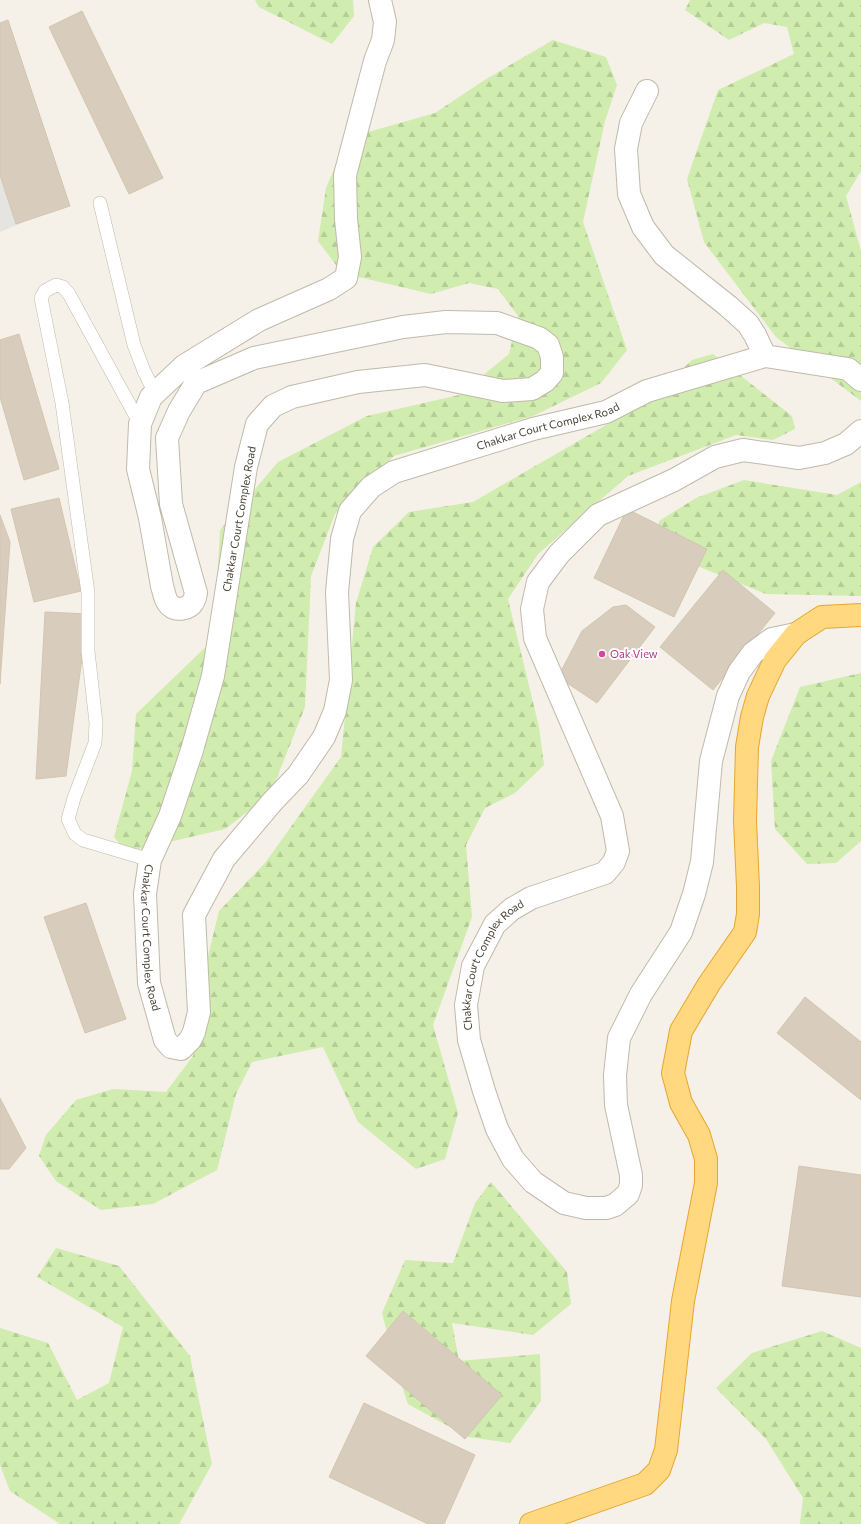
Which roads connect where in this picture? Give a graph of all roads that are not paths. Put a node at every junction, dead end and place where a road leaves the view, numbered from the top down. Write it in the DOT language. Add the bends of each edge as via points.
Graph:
graph roads {
  1 [pos="380,0"];
  2 [pos="647,92"];
  3 [pos="100,203"];
  4 [pos="765,356"];
  5 [pos="861,380"];
  6 [pos="155,393"];
  7 [pos="140,424"];
  8 [pos="861,431"];
  9 [pos="861,615"];
  10 [pos="796,634"];
  11 [pos="150,860"];
  12 [pos="532,1524"];
  1 -- 6 [label="street, Chakkar Court Complex Road" via="385,22 383,40 375,61 345,175 350,257 346,278 329,289 259,320 184,366"];
  2 -- 4 [label="street" via="631,123 626,149 629,194 643,226 664,255 748,324"];
  3 -- 6 [label="lane" via="134,345"];
  4 -- 5 [label="street, Chakkar Court Complex Road" via="848,369"];
  4 -- 11 [label="street, Chakkar Court Complex Road" via="647,391 606,412 534,429 394,472 371,487 350,511 342,539 337,592 341,680 335,711 324,738 298,775 224,859 194,915 199,1012 190,1040 181,1048 171,1047 165,1040 149,983 145,894"];
  6 -- 7 [label="street, Chakkar Court Complex Road"];
  7 -- 11 [label="lane" via="69,294 63,287 56,285 45,291 41,298 62,403 88,593 88,651 96,723 95,743 68,819 75,834 83,840"];
  7 -- 11 [label="street, Chakkar Court Complex Road" via="138,469 157,562 165,597 171,606 179,610 193,603 196,593 171,504 167,438 196,383 254,358 396,328 446,322 498,323 539,338 548,345 552,357 552,373 532,389 503,392 425,375 358,382 292,397 272,406 257,424 246,467 213,676 170,816"];
  8 -- 10 [label="street, Chakkar Court Complex Road" via="846,444 825,453 799,458 743,450 715,457 674,480 598,515 559,554 538,582 532,609 536,638 610,810 618,851 614,862 605,873 531,898 512,909 496,924 473,966 466,1005 469,1040 497,1129 513,1159 533,1182 564,1203 586,1208 606,1208 615,1205 628,1194 631,1175 616,1104 615,1075 619,1038 641,994 681,932 694,894 702,862 711,761 728,696 739,672 753,653 772,639"];
  9 -- 10 [label="highway" via="822,617"];
  10 -- 12 [label="highway" via="776,660 758,696 752,717 745,814 748,887 745,932 709,984 681,1031 673,1073 681,1103 699,1135 706,1159 706,1183 683,1301 666,1450 659,1470 645,1484"];
}
